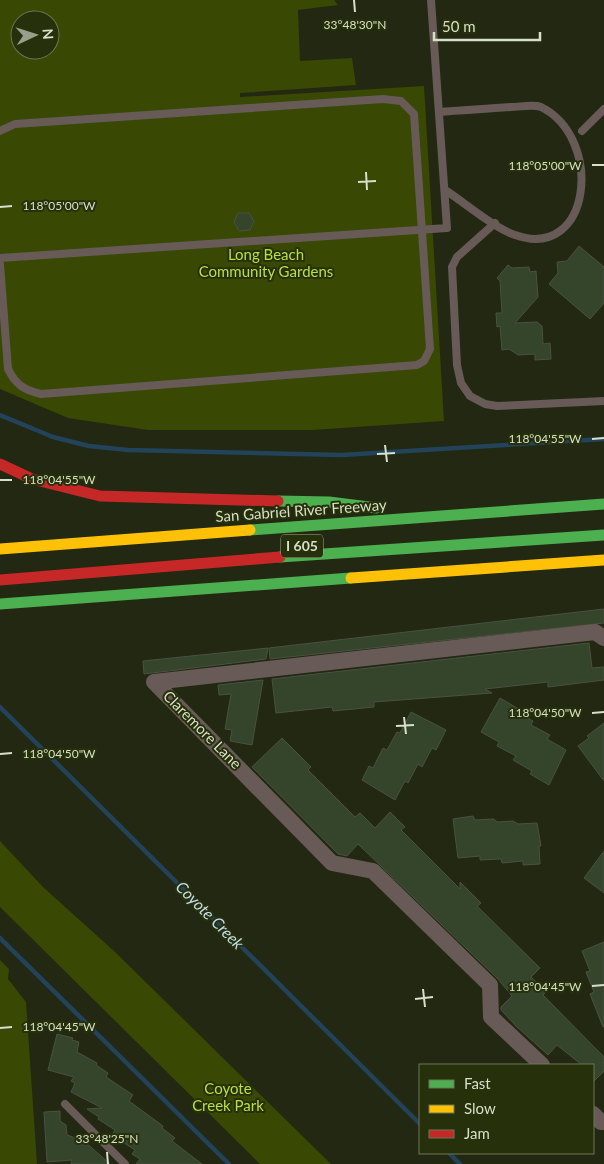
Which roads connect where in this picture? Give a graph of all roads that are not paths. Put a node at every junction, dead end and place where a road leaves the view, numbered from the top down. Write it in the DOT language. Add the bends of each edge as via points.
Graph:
graph roads {
  1 [pos="432,0"];
  2 [pos="604,109"];
  3 [pos="439,112"];
  4 [pos="0,131"];
  5 [pos="444,190"];
  6 [pos="584,216"];
  7 [pos="495,223"];
  8 [pos="422,230"];
  9 [pos="0,258"];
  10 [pos="0,264"];
  11 [pos="604,401"];
  12 [pos="0,464"];
  13 [pos="604,504"];
  14 [pos="440,515"];
  15 [pos="604,525"];
  16 [pos="604,535"];
  17 [pos="0,549"];
  18 [pos="604,560"];
  19 [pos="0,576"];
  20 [pos="0,604"];
  21 [pos="604,638"];
  22 [pos="541,1064"];
  23 [pos="64,1104"];
  24 [pos="594,1115"];
  25 [pos="604,1122"];
  26 [pos="125,1164"];
  1 -- 3 [label="lane"];
  2 -- 3 [label="lane" via="580,129 559,113 538,106"];
  3 -- 5 [label="lane"];
  4 -- 8 [label="lane" via="15,124 382,99 401,101 414,114"];
  5 -- 7 [label="lane"];
  5 -- 8 [label="lane" via="447,228"];
  6 -- 7 [label="lane" via="561,232 541,237 514,235"];
  7 -- 11 [label="lane" via="457,257 452,267 456,365 465,391 474,400 497,406"];
  8 -- 9 [label="lane"];
  8 -- 10 [label="lane" via="430,348 424,361 417,365 372,369 41,394 25,390 14,381 8,369"];
  12 -- 14 [label="highway" via="32,479 100,496 329,502"];
  13 -- 14 [label="highway, San Gabriel River Freeway / I 605"];
  14 -- 17 [label="highway, San Gabriel River Freeway / I 605"];
  15 -- 19 [label="highway, I 605"];
  16 -- 19 [label="highway, I 605"];
  18 -- 20 [label="highway"];
  21 -- 22 [label="street, Claremore Lane" via="595,632 154,682 332,862 373,871 490,986 491,1017"];
  23 -- 26 [label="lane"];
  24 -- 25 [label="street"];
}
